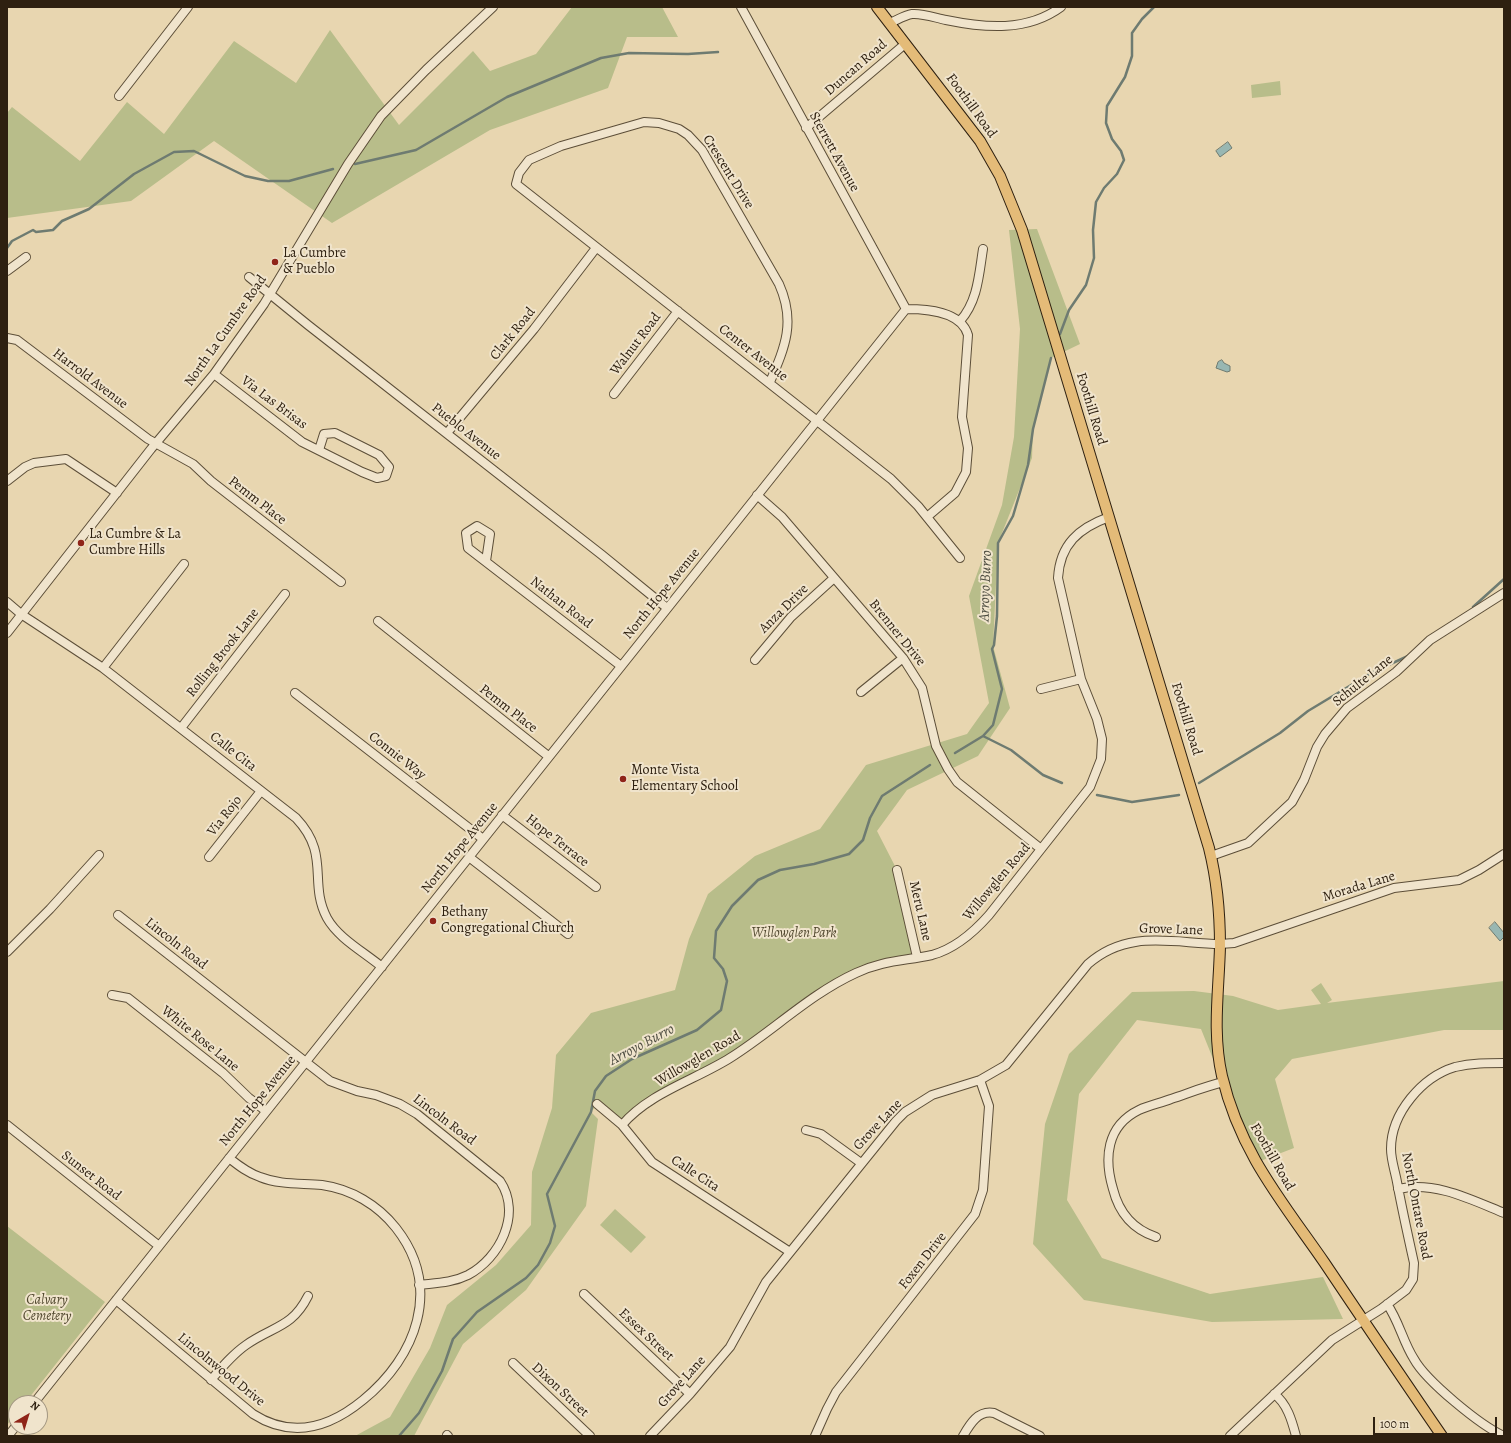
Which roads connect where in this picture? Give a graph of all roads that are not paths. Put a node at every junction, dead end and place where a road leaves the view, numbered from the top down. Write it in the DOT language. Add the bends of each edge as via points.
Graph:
graph roads {
  1 [pos="188,7"];
  2 [pos="493,7"];
  3 [pos="741,7"];
  4 [pos="877,7"];
  5 [pos="1061,7"];
  6 [pos="890,23"];
  7 [pos="905,44"];
  8 [pos="119,96"];
  9 [pos="806,128"];
  10 [pos="516,184"];
  11 [pos="596,248"];
  12 [pos="982,249"];
  13 [pos="26,257"];
  14 [pos="7,271"];
  15 [pos="249,277"];
  16 [pos="270,294"];
  17 [pos="906,309"];
  18 [pos="678,311"];
  19 [pos="960,321"];
  20 [pos="7,338"];
  21 [pos="214,374"];
  22 [pos="770,382"];
  23 [pos="614,394"];
  24 [pos="817,420"];
  25 [pos="447,433"];
  26 [pos="156,444"];
  27 [pos="319,450"];
  28 [pos="7,481"];
  29 [pos="117,493"];
  30 [pos="758,495"];
  31 [pos="1109,517"];
  32 [pos="927,518"];
  33 [pos="960,558"];
  34 [pos="486,561"];
  35 [pos="184,564"];
  36 [pos="834,578"];
  37 [pos="341,582"];
  38 [pos="1504,593"];
  39 [pos="285,594"];
  40 [pos="7,602"];
  41 [pos="667,608"];
  42 [pos="21,614"];
  43 [pos="378,620"];
  44 [pos="7,633"];
  45 [pos="903,658"];
  46 [pos="755,660"];
  47 [pos="621,666"];
  48 [pos="103,668"];
  49 [pos="1082,679"];
  50 [pos="1041,689"];
  51 [pos="861,692"];
  52 [pos="296,693"];
  53 [pos="181,728"];
  54 [pos="548,756"];
  55 [pos="261,790"];
  56 [pos="502,815"];
  57 [pos="483,839"];
  58 [pos="1041,849"];
  59 [pos="1504,854"];
  60 [pos="99,855"];
  61 [pos="1211,856"];
  62 [pos="209,857"];
  63 [pos="469,857"];
  64 [pos="897,870"];
  65 [pos="596,887"];
  66 [pos="118,915"];
  67 [pos="568,934"];
  68 [pos="1220,944"];
  69 [pos="7,952"];
  70 [pos="917,957"];
  71 [pos="382,967"];
  72 [pos="112,995"];
  73 [pos="305,1063"];
  74 [pos="1504,1064"];
  75 [pos="980,1080"];
  76 [pos="1224,1082"];
  77 [pos="597,1104"];
  78 [pos="266,1111"];
  79 [pos="7,1125"];
  80 [pos="622,1125"];
  81 [pos="806,1130"];
  82 [pos="229,1158"];
  83 [pos="860,1163"];
  84 [pos="1398,1189"];
  85 [pos="1504,1213"];
  86 [pos="1156,1237"];
  87 [pos="159,1246"];
  88 [pos="790,1252"];
  89 [pos="419,1285"];
  90 [pos="584,1294"];
  91 [pos="308,1296"];
  92 [pos="116,1300"];
  93 [pos="1387,1304"];
  94 [pos="1363,1320"];
  95 [pos="513,1363"];
  96 [pos="211,1380"];
  97 [pos="690,1394"];
  98 [pos="1274,1394"];
  99 [pos="40,1395"];
  100 [pos="590,1436"];
  101 [pos="650,1436"];
  102 [pos="816,1436"];
  103 [pos="963,1436"];
  104 [pos="1040,1436"];
  105 [pos="1230,1436"];
  106 [pos="1296,1436"];
  107 [pos="1442,1436"];
  108 [pos="1504,1436"];
  1 -- 8 [label="street"];
  2 -- 16 [label="street, North La Cumbre Road" via="415,80 382,116 345,169"];
  3 -- 9 [label="street, Sterrett Avenue"];
  4 -- 6 [label="main road, Foothill Road"];
  5 -- 6 [label="street" via="1044,18 1010,26 970,25 914,14"];
  6 -- 7 [label="main road, Foothill Road"];
  7 -- 9 [label="street, Duncan Road"];
  7 -- 31 [label="main road, Foothill Road" via="980,141 1010,199 1026,243"];
  9 -- 17 [label="street, Sterrett Avenue"];
  10 -- 11 [label="street, Center Avenue"];
  10 -- 22 [label="street, Crescent Drive" via="519,173 529,160 561,146 644,122 668,125 688,135 702,150 786,300 787,338"];
  11 -- 18 [label="street, Center Avenue"];
  11 -- 25 [label="street, Clark Road" via="534,329"];
  12 -- 19 [label="street" via="974,298"];
  13 -- 14 [label="street"];
  15 -- 16 [label="street, Pueblo Avenue"];
  16 -- 21 [label="street, North La Cumbre Road"];
  16 -- 25 [label="street, Pueblo Avenue"];
  17 -- 19 [label="street" via="928,310"];
  17 -- 24 [label="street, North Hope Avenue"];
  18 -- 22 [label="street, Center Avenue"];
  18 -- 23 [label="street, Walnut Road"];
  19 -- 32 [label="street" via="968,335 962,417 968,462 956,493"];
  20 -- 26 [label="street, Harrold Avenue" via="17,340"];
  21 -- 26 [label="street, North La Cumbre Road"];
  21 -- 27 [label="street, Via Las Brisas" via="288,433"];
  22 -- 24 [label="street, Center Avenue"];
  24 -- 30 [label="street, North Hope Avenue"];
  24 -- 32 [label="street, Center Avenue" via="891,478"];
  25 -- 41 [label="street, Pueblo Avenue"];
  26 -- 29 [label="street, North La Cumbre Road"];
  26 -- 37 [label="street, Pemm Place" via="193,464 211,481"];
  27 -- 27 [label="street, Via Las Brisas" via="377,478 386,476 389,467 379,455 335,433 324,434"];
  28 -- 29 [label="street" via="34,463 66,459"];
  29 -- 42 [label="street, North La Cumbre Road"];
  30 -- 36 [label="street, Brenner Drive" via="782,517"];
  30 -- 41 [label="street, North Hope Avenue"];
  31 -- 49 [label="street, Willowglen Road" via="1080,532 1068,544 1060,562 1060,591"];
  31 -- 61 [label="main road, Foothill Road"];
  32 -- 33 [label="street, Center Avenue"];
  34 -- 47 [label="street, Nathan Road"];
  35 -- 48 [label="street"];
  36 -- 45 [label="street, Brenner Drive"];
  36 -- 46 [label="street, Anza Drive" via="791,617"];
  38 -- 61 [label="street, Schulte Lane" via="1430,640 1396,672 1348,708 1317,747 1292,802 1248,843"];
  39 -- 53 [label="street, Rolling Brook Lane"];
  40 -- 42 [label="street, Calle Cita"];
  41 -- 47 [label="street, North Hope Avenue"];
  42 -- 44 [label="street, North La Cumbre Road"];
  42 -- 48 [label="street, Calle Cita"];
  43 -- 54 [label="street, Pemm Place"];
  45 -- 51 [label="street"];
  45 -- 58 [label="street, Brenner Drive" via="922,688 936,746 948,769 965,789"];
  47 -- 54 [label="street, North Hope Avenue"];
  48 -- 53 [label="street, Calle Cita"];
  49 -- 50 [label="street"];
  49 -- 58 [label="street, Willowglen Road" via="1102,739 1099,769 1090,787"];
  52 -- 57 [label="street, Connie Way"];
  53 -- 55 [label="street, Calle Cita"];
  54 -- 56 [label="street, North Hope Avenue"];
  55 -- 62 [label="street, Via Rojo"];
  55 -- 71 [label="street, Calle Cita" via="296,818 308,833 317,855 322,906 332,925"];
  56 -- 57 [label="street, North Hope Avenue"];
  56 -- 65 [label="street, Hope Terrace"];
  57 -- 63 [label="street, North Hope Avenue"];
  58 -- 70 [label="street, Willowglen Road" via="989,915 970,934 934,954"];
  59 -- 68 [label="street, Morada Lane" via="1459,880 1394,888 1240,941"];
  60 -- 69 [label="street" via="50,910"];
  61 -- 68 [label="main road, Foothill Road" via="1218,901"];
  63 -- 67 [label="street"];
  63 -- 71 [label="street, North Hope Avenue"];
  64 -- 70 [label="street, Meru Lane"];
  66 -- 73 [label="street, Lincoln Road"];
  68 -- 75 [label="street, Grove Lane" via="1142,940 1110,948 1088,964 1012,1058 999,1070"];
  68 -- 76 [label="main road, Foothill Road" via="1216,1022 1219,1061"];
  70 -- 80 [label="street, Willowglen Road" via="873,965 834,984 732,1057 652,1101"];
  71 -- 73 [label="street, North Hope Avenue"];
  72 -- 78 [label="street, White Rose Lane" via="128,998 223,1073"];
  73 -- 78 [label="street, North Hope Avenue"];
  73 -- 89 [label="street, Lincoln Road" via="340,1086 390,1100 417,1114 497,1178 505,1188 509,1203 508,1219 502,1239 491,1256 476,1270 458,1279"];
  74 -- 84 [label="street, North Ontare Road" via="1475,1063 1454,1068 1435,1077 1414,1096 1398,1119 1392,1138 1392,1158"];
  75 -- 83 [label="street, Grove Lane" via="944,1090 920,1102 896,1121"];
  75 -- 102 [label="street, Foxen Drive" via="989,1106 983,1190 975,1214 836,1392"];
  76 -- 86 [label="street" via="1138,1111 1125,1120 1113,1137 1107,1163 1117,1204 1128,1221"];
  76 -- 94 [label="main road, Foothill Road" via="1236,1123 1263,1176"];
  77 -- 80 [label="street, Calle Cita"];
  78 -- 82 [label="street, North Hope Avenue"];
  79 -- 87 [label="street, Sunset Road"];
  80 -- 88 [label="street, Calle Cita" via="652,1162"];
  81 -- 83 [label="street" via="821,1134"];
  82 -- 87 [label="street, North Hope Avenue"];
  82 -- 89 [label="street, Lincolnwood Drive" via="246,1171 260,1177 291,1184 335,1188 350,1192 374,1206 406,1242"];
  83 -- 88 [label="street, Grove Lane"];
  84 -- 85 [label="street" via="1430,1186"];
  84 -- 93 [label="street, North Ontare Road" via="1414,1263 1414,1274 1409,1288"];
  87 -- 92 [label="street, North Hope Avenue"];
  88 -- 97 [label="street, Grove Lane" via="758,1295 730,1348"];
  89 -- 96 [label="street, Lincolnwood Drive" via="420,1306 415,1329 396,1367 357,1404 325,1423 299,1428 271,1424 253,1414"];
  90 -- 97 [label="street, Essex Street"];
  91 -- 96 [label="street" via="295,1316 286,1324 247,1344"];
  92 -- 96 [label="street, Lincolnwood Drive"];
  92 -- 99 [label="street, North Hope Avenue"];
  93 -- 94 [label="street, North Ontare Road"];
  93 -- 108 [label="street" via="1420,1368 1443,1391"];
  94 -- 98 [label="street, North Ontare Road" via="1336,1336"];
  94 -- 107 [label="main road, Foothill Road"];
  95 -- 100 [label="street, Dixon Street"];
  97 -- 101 [label="street, Grove Lane"];
  98 -- 105 [label="street, North Ontare Road"];
  98 -- 106 [label="street" via="1285,1406"];
  103 -- 104 [label="street" via="976,1417 989,1412"];
}
